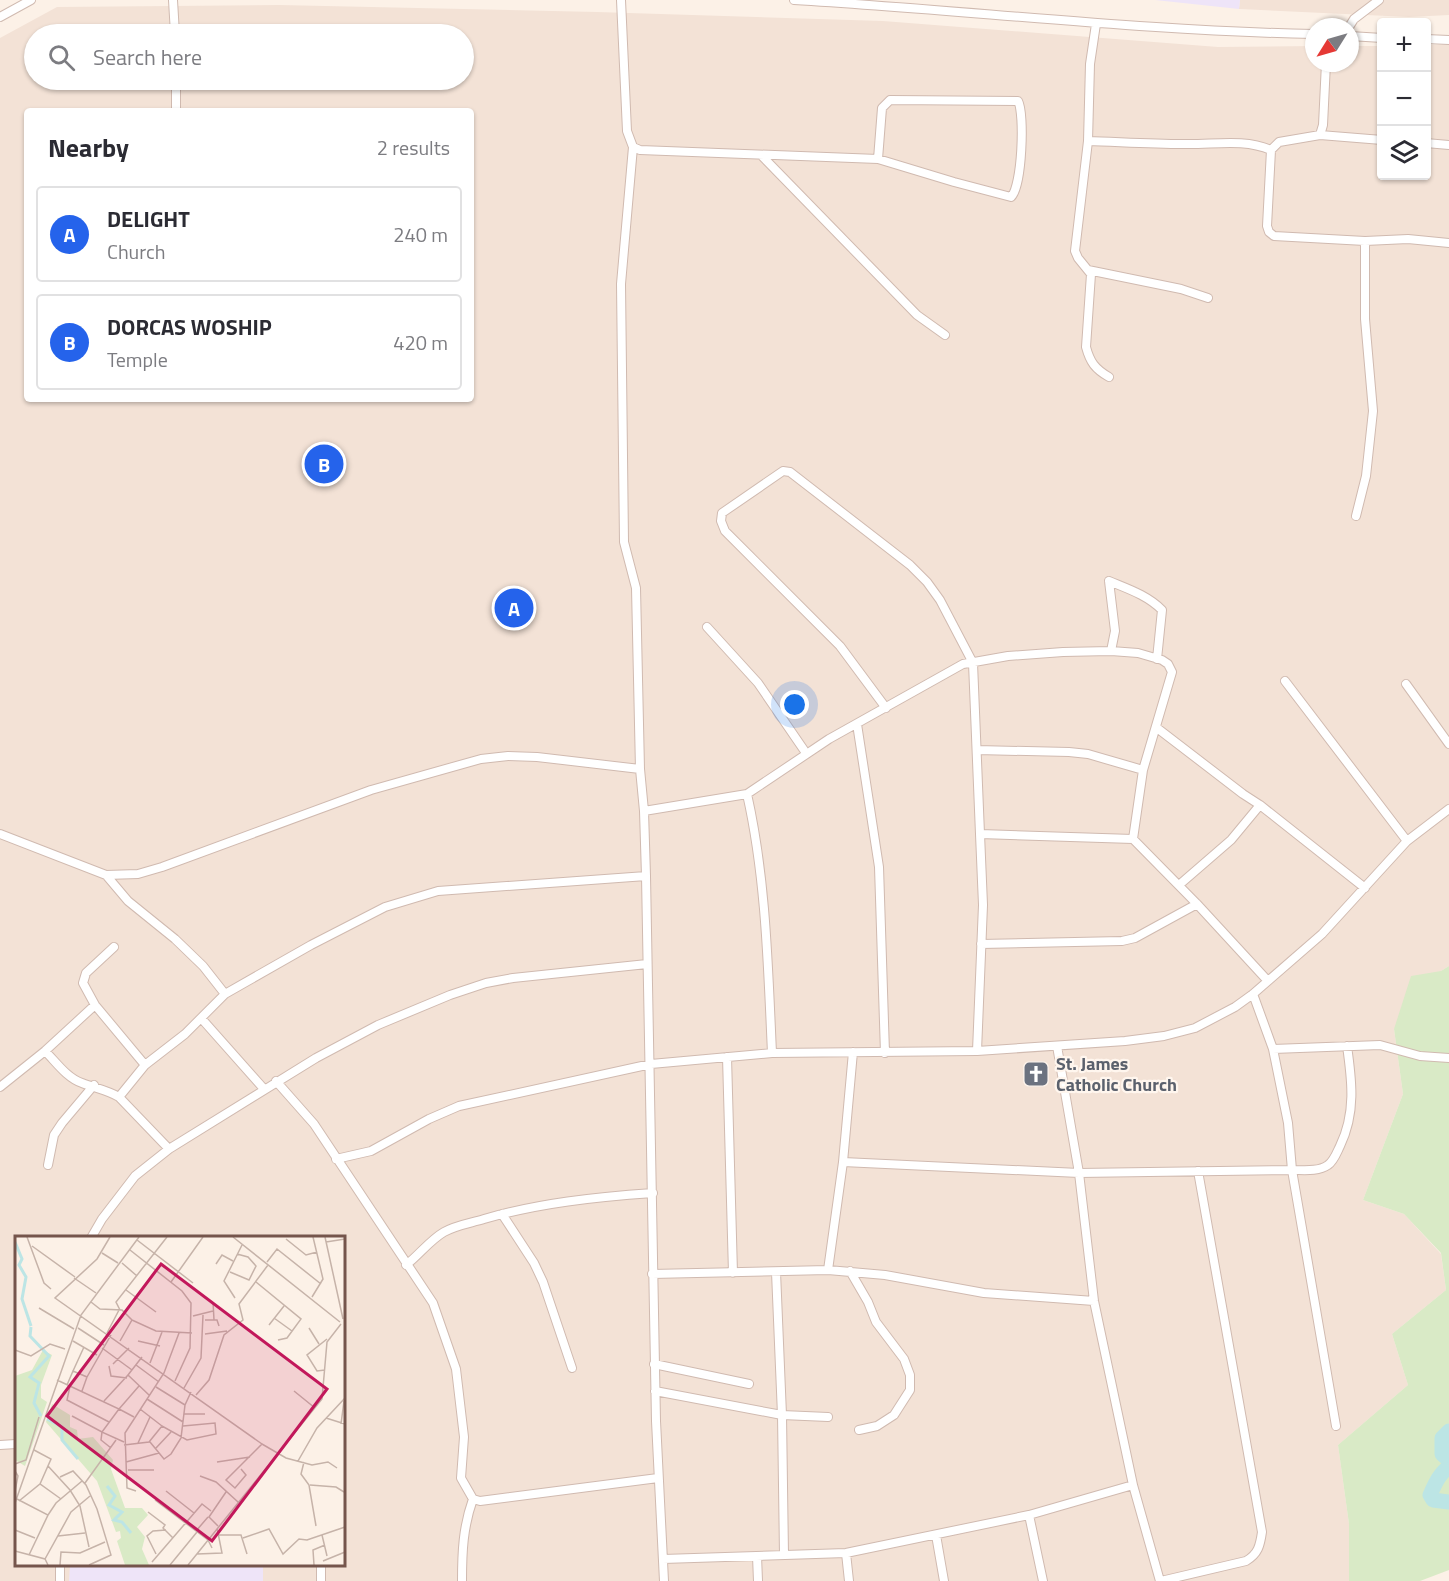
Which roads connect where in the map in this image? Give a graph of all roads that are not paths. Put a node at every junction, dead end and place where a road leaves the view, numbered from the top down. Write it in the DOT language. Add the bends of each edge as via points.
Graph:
graph roads {
  1 [pos="31,0"];
  2 [pos="173,0"];
  3 [pos="621,0"];
  4 [pos="794,0"];
  5 [pos="1379,0"];
  6 [pos="0,17"];
  7 [pos="1356,18"];
  8 [pos="174,24"];
  9 [pos="1096,24"];
  10 [pos="1305,34"];
  11 [pos="1359,37"];
  12 [pos="1377,38"];
  13 [pos="1431,39"];
  14 [pos="1449,40"];
  15 [pos="1326,72"];
  16 [pos="176,90"];
  17 [pos="176,108"];
  18 [pos="1320,135"];
  19 [pos="1377,140"];
  20 [pos="1088,141"];
  21 [pos="1431,143"];
  22 [pos="1449,145"];
  23 [pos="633,147"];
  24 [pos="1271,150"];
  25 [pos="762,156"];
  26 [pos="878,159"];
  27 [pos="1365,241"];
  28 [pos="1449,243"];
  29 [pos="1088,270"];
  30 [pos="1208,298"];
  31 [pos="945,335"];
  32 [pos="1109,376"];
  33 [pos="1356,516"];
  34 [pos="707,627"];
  35 [pos="1111,651"];
  36 [pos="1157,659"];
  37 [pos="973,663"];
  38 [pos="1285,681"];
  39 [pos="1406,684"];
  40 [pos="886,708"];
  41 [pos="857,724"];
  42 [pos="1157,728"];
  43 [pos="1449,744"];
  44 [pos="977,750"];
  45 [pos="806,753"];
  46 [pos="640,769"];
  47 [pos="1143,770"];
  48 [pos="747,794"];
  49 [pos="1260,805"];
  50 [pos="1449,809"];
  51 [pos="644,811"];
  52 [pos="0,834"];
  53 [pos="980,834"];
  54 [pos="1133,839"];
  55 [pos="1407,841"];
  56 [pos="106,875"];
  57 [pos="646,876"];
  58 [pos="1179,885"];
  59 [pos="1365,888"];
  60 [pos="1197,904"];
  61 [pos="981,944"];
  62 [pos="114,947"];
  63 [pos="647,964"];
  64 [pos="1267,980"];
  65 [pos="225,994"];
  66 [pos="1253,994"];
  67 [pos="95,1005"];
  68 [pos="201,1018"];
  69 [pos="1057,1046"];
  70 [pos="1347,1046"];
  71 [pos="1273,1049"];
  72 [pos="45,1052"];
  73 [pos="853,1052"];
  74 [pos="977,1052"];
  75 [pos="772,1053"];
  76 [pos="885,1053"];
  77 [pos="727,1057"];
  78 [pos="1449,1058"];
  79 [pos="651,1064"];
  80 [pos="145,1065"];
  81 [pos="276,1081"];
  82 [pos="94,1085"];
  83 [pos="0,1088"];
  84 [pos="264,1089"];
  85 [pos="119,1097"];
  86 [pos="169,1149"];
  87 [pos="336,1159"];
  88 [pos="843,1162"];
  89 [pos="48,1165"];
  90 [pos="1292,1170"];
  91 [pos="1198,1171"];
  92 [pos="1079,1173"];
  93 [pos="653,1193"];
  94 [pos="502,1214"];
  95 [pos="92,1236"];
  96 [pos="406,1265"];
  97 [pos="828,1270"];
  98 [pos="850,1271"];
  99 [pos="776,1272"];
  100 [pos="734,1273"];
  101 [pos="652,1274"];
  102 [pos="1094,1301"];
  103 [pos="654,1364"];
  104 [pos="572,1368"];
  105 [pos="749,1384"];
  106 [pos="655,1391"];
  107 [pos="782,1416"];
  108 [pos="828,1417"];
  109 [pos="1336,1426"];
  110 [pos="859,1430"];
  111 [pos="658,1478"];
  112 [pos="1133,1485"];
  113 [pos="473,1499"];
  114 [pos="1029,1515"];
  115 [pos="936,1535"];
  116 [pos="846,1553"];
  117 [pos="784,1555"];
  118 [pos="757,1556"];
  119 [pos="663,1559"];
  120 [pos="462,1581"];
  121 [pos="664,1581"];
  122 [pos="758,1581"];
  123 [pos="849,1581"];
  124 [pos="944,1581"];
  125 [pos="1043,1581"];
  126 [pos="1160,1581"];
  1 -- 6 [label="street"];
  2 -- 8 [label="street"];
  3 -- 23 [label="street" via="627,131"];
  4 -- 9 [label="street"];
  5 -- 7 [label="street"];
  9 -- 10 [label="street"];
  9 -- 20 [label="street" via="1090,64"];
  11 -- 12 [label="street"];
  13 -- 14 [label="street"];
  15 -- 18 [label="street"];
  16 -- 17 [label="street"];
  18 -- 19 [label="street"];
  18 -- 24 [label="street" via="1279,142"];
  20 -- 24 [label="street" via="1231,142"];
  20 -- 29 [label="street" via="1076,251"];
  21 -- 22 [label="street"];
  23 -- 25 [label="street" via="661,152"];
  23 -- 46 [label="street" via="621,284 624,542 636,588"];
  24 -- 27 [label="street" via="1269,232 1274,236"];
  25 -- 26 [label="street"];
  25 -- 31 [label="street" via="917,315"];
  26 -- 26 [label="street" via="1011,196 1019,171 1021,105 1018,101 890,100 882,108"];
  27 -- 28 [label="street" via="1408,239"];
  27 -- 33 [label="street" via="1365,319 1373,411 1366,476"];
  29 -- 30 [label="street"];
  29 -- 32 [label="street" via="1086,347 1094,366"];
  34 -- 45 [label="street" via="758,683"];
  35 -- 36 [label="street"];
  35 -- 36 [label="street" via="1115,631 1109,581 1139,593 1162,610"];
  35 -- 37 [label="street" via="1008,656"];
  36 -- 42 [label="street" via="1168,664 1172,676"];
  37 -- 40 [label="street" via="958,666"];
  37 -- 40 [label="street" via="927,582 790,472 783,471 722,513 722,526 840,646"];
  37 -- 44 [label="street"];
  38 -- 55 [label="street"];
  39 -- 43 [label="street"];
  40 -- 41 [label="street"];
  41 -- 45 [label="street"];
  41 -- 76 [label="street" via="879,867"];
  42 -- 47 [label="street"];
  42 -- 49 [label="street"];
  44 -- 47 [label="street" via="1088,754"];
  44 -- 53 [label="street"];
  45 -- 48 [label="street"];
  46 -- 51 [label="street"];
  46 -- 56 [label="street" via="537,757 482,759 370,790 162,867 138,874"];
  47 -- 54 [label="street"];
  48 -- 51 [label="street"];
  48 -- 75 [label="street" via="761,893"];
  49 -- 58 [label="street" via="1231,840"];
  49 -- 59 [label="street"];
  50 -- 55 [label="street"];
  51 -- 57 [label="street"];
  52 -- 56 [label="street"];
  53 -- 54 [label="street"];
  53 -- 61 [label="street"];
  54 -- 58 [label="street"];
  55 -- 59 [label="street"];
  56 -- 65 [label="street" via="128,901 203,966"];
  57 -- 63 [label="street"];
  57 -- 65 [label="street" via="438,891 405,900 343,927"];
  58 -- 60 [label="street"];
  59 -- 64 [label="street" via="1322,934"];
  60 -- 61 [label="street" via="1135,938 1122,941"];
  60 -- 64 [label="street"];
  61 -- 74 [label="street"];
  62 -- 67 [label="street" via="83,979"];
  63 -- 79 [label="street"];
  63 -- 81 [label="street" via="486,983 378,1025"];
  64 -- 66 [label="street"];
  65 -- 68 [label="street"];
  66 -- 69 [label="street" via="1216,1018 1174,1034"];
  66 -- 71 [label="street"];
  67 -- 72 [label="street"];
  67 -- 80 [label="street"];
  68 -- 80 [label="street"];
  68 -- 84 [label="street"];
  69 -- 74 [label="street"];
  69 -- 92 [label="street"];
  70 -- 71 [label="street"];
  70 -- 78 [label="street" via="1380,1045 1420,1056"];
  70 -- 90 [label="street" via="1351,1114 1342,1142 1328,1166"];
  71 -- 90 [label="street" via="1288,1123"];
  72 -- 82 [label="street" via="70,1077"];
  72 -- 83 [label="street"];
  73 -- 75 [label="street"];
  73 -- 76 [label="street"];
  73 -- 88 [label="street"];
  74 -- 76 [label="street"];
  75 -- 77 [label="street"];
  77 -- 79 [label="street"];
  77 -- 100 [label="street"];
  79 -- 87 [label="street" via="459,1106 371,1151"];
  79 -- 93 [label="street"];
  80 -- 85 [label="street"];
  81 -- 84 [label="street"];
  81 -- 87 [label="street" via="314,1124"];
  82 -- 85 [label="street"];
  82 -- 89 [label="street" via="54,1135"];
  84 -- 86 [label="street"];
  85 -- 86 [label="street"];
  86 -- 95 [label="street" via="135,1176"];
  87 -- 96 [label="street"];
  88 -- 92 [label="street"];
  88 -- 97 [label="street"];
  90 -- 91 [label="street"];
  90 -- 109 [label="street"];
  91 -- 92 [label="street"];
  91 -- 126 [label="street" via="1262,1532 1258,1550 1246,1562"];
  92 -- 102 [label="street"];
  93 -- 94 [label="street" via="600,1197"];
  93 -- 101 [label="street"];
  94 -- 96 [label="street" via="445,1231"];
  94 -- 104 [label="street" via="543,1282"];
  96 -- 113 [label="street" via="433,1303 456,1369 464,1437 460,1478"];
  97 -- 98 [label="street"];
  97 -- 99 [label="street"];
  98 -- 102 [label="street" via="984,1293"];
  98 -- 110 [label="street" via="910,1375 910,1390 894,1415 877,1426"];
  99 -- 100 [label="street"];
  99 -- 107 [label="street"];
  100 -- 101 [label="street"];
  101 -- 103 [label="street"];
  102 -- 112 [label="street"];
  103 -- 105 [label="street"];
  103 -- 106 [label="street"];
  106 -- 107 [label="street"];
  106 -- 111 [label="street"];
  107 -- 108 [label="street"];
  107 -- 117 [label="street"];
  111 -- 113 [label="street"];
  111 -- 119 [label="street"];
  112 -- 114 [label="street"];
  112 -- 126 [label="street"];
  113 -- 120 [label="street" via="464,1528"];
  114 -- 115 [label="street"];
  114 -- 125 [label="street"];
  115 -- 116 [label="street"];
  115 -- 124 [label="street"];
  116 -- 117 [label="street"];
  116 -- 123 [label="street"];
  117 -- 118 [label="street"];
  118 -- 119 [label="street"];
  118 -- 122 [label="street"];
  119 -- 121 [label="street"];
}
